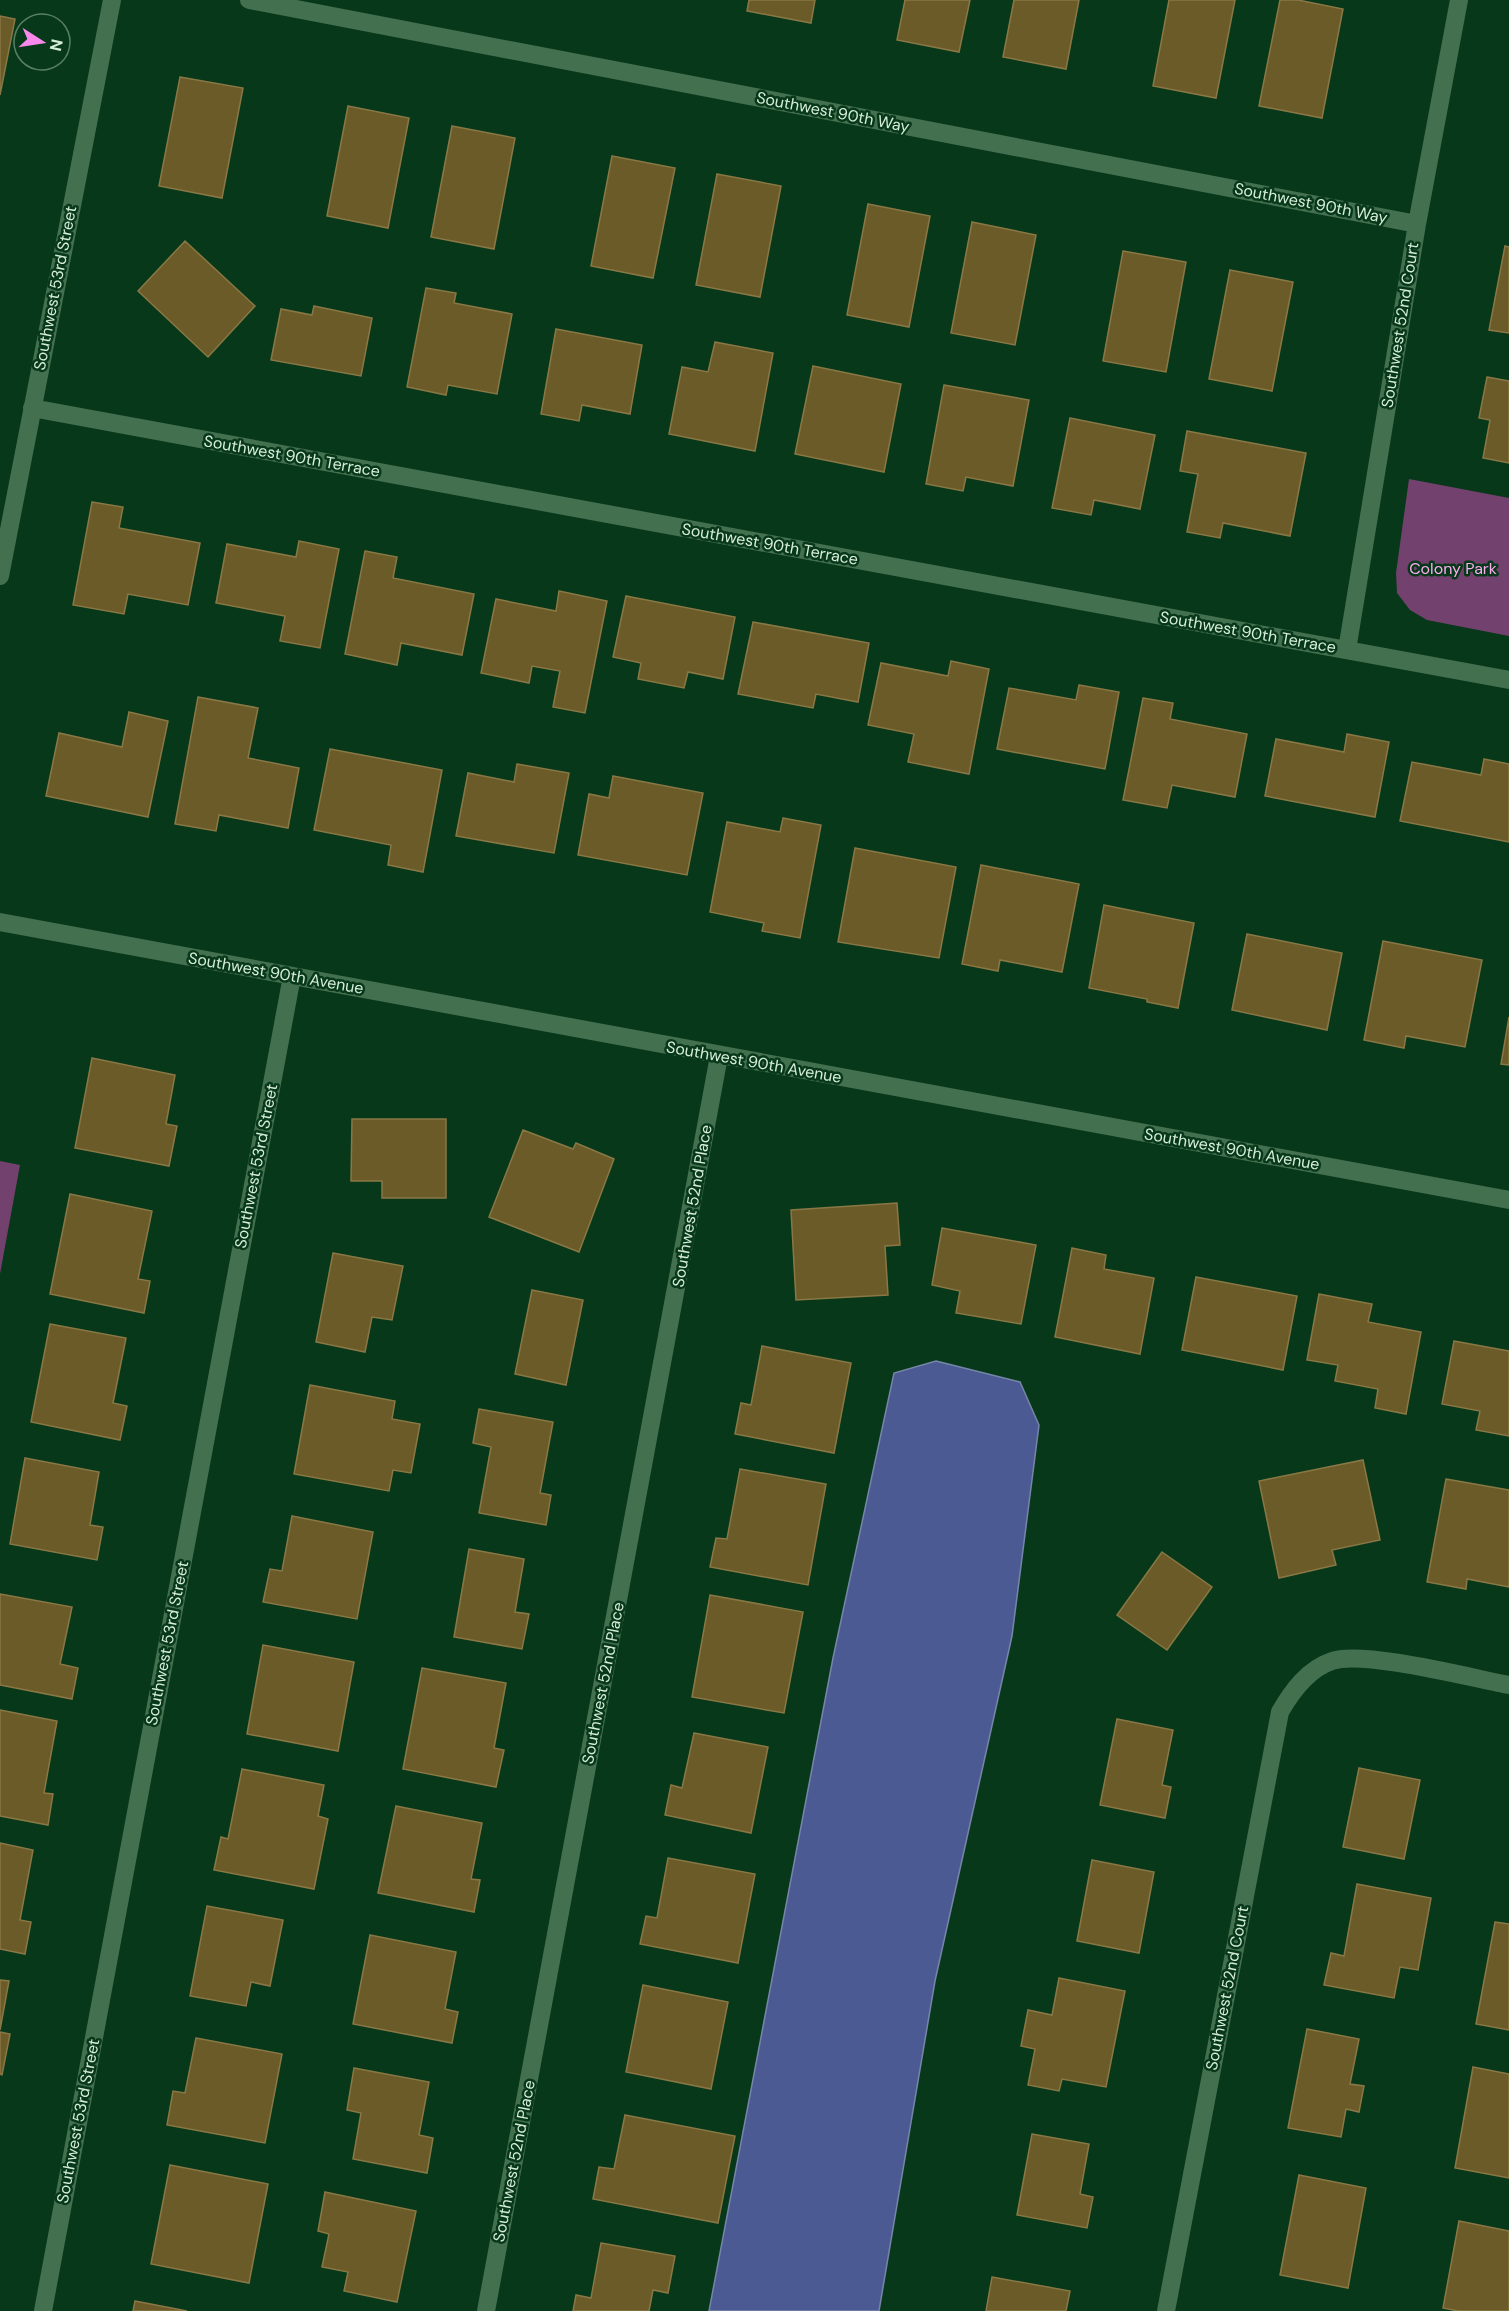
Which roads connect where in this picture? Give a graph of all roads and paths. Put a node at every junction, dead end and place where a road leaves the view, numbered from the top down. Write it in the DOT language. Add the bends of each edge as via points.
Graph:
graph roads {
  1 [pos="112,0"];
  2 [pos="249,0"];
  3 [pos="1459,0"];
  4 [pos="1417,224"];
  5 [pos="32,408"];
  6 [pos="0,576"];
  7 [pos="1347,650"];
  8 [pos="1509,680"];
  9 [pos="0,922"];
  10 [pos="292,976"];
  11 [pos="719,1056"];
  12 [pos="1509,1200"];
  13 [pos="1509,1685"];
  14 [pos="43,2311"];
  15 [pos="486,2311"];
  16 [pos="1166,2311"];
  1 -- 5 [label="street, Southwest 53rd Street"];
  2 -- 4 [label="street, Southwest 90th Way"];
  3 -- 4 [label="street, Southwest 52nd Court"];
  4 -- 7 [label="street, Southwest 52nd Court"];
  5 -- 6 [label="street, Southwest 53rd Street"];
  5 -- 7 [label="street, Southwest 90th Terrace"];
  7 -- 8 [label="street, Southwest 90th Terrace"];
  9 -- 10 [label="street, Southwest 90th Avenue"];
  10 -- 11 [label="street, Southwest 90th Avenue"];
  10 -- 14 [label="street, Southwest 53rd Street"];
  11 -- 12 [label="street, Southwest 90th Avenue"];
  11 -- 15 [label="street, Southwest 52nd Place"];
  13 -- 16 [label="street, Southwest 52nd Court" via="1363,1658 1332,1660 1309,1674 1286,1701 1275,1732"];
}
